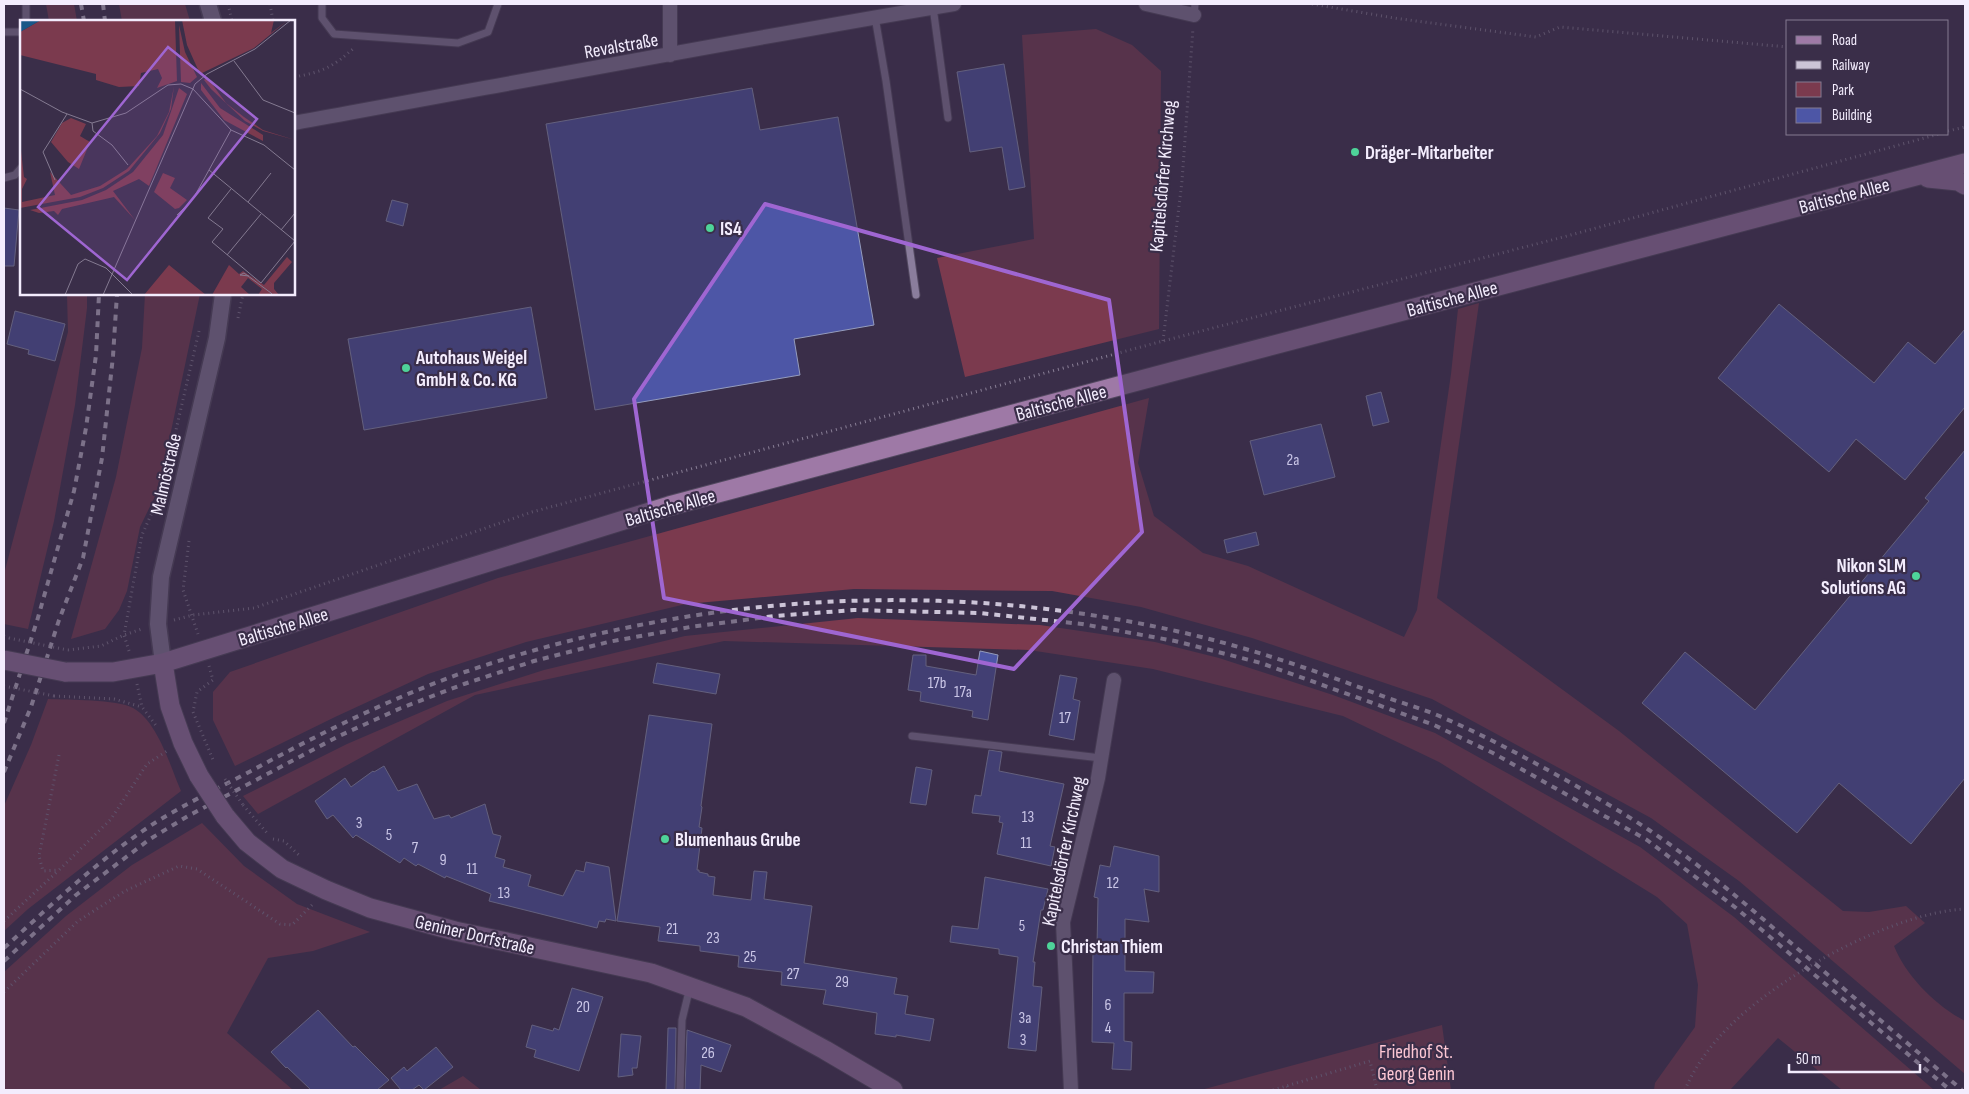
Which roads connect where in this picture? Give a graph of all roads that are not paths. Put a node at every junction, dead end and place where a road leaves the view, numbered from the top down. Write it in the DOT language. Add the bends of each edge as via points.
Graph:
graph roads {
  1 [pos="26,4"];
  2 [pos="208,4"];
  3 [pos="322,4"];
  4 [pos="498,4"];
  5 [pos="670,4"];
  6 [pos="954,4"];
  7 [pos="1146,4"];
  8 [pos="933,7"];
  9 [pos="1195,9"];
  10 [pos="875,17"];
  11 [pos="26,20"];
  12 [pos="213,20"];
  13 [pos="4,32"];
  14 [pos="20,32"];
  15 [pos="670,55"];
  16 [pos="948,118"];
  17 [pos="295,123"];
  18 [pos="1965,163"];
  19 [pos="20,169"];
  20 [pos="1911,177"];
  21 [pos="4,178"];
  22 [pos="1965,185"];
  23 [pos="223,295"];
  24 [pos="916,295"];
  25 [pos="4,660"];
  26 [pos="163,664"];
  27 [pos="1114,680"];
  28 [pos="912,736"];
  29 [pos="1101,758"];
  30 [pos="690,987"];
  31 [pos="680,1090"];
  32 [pos="893,1090"];
  33 [pos="1071,1090"];
  1 -- 11 [label="lane"];
  2 -- 12 [label="street"];
  3 -- 4 [label="lane" via="322,18 334,34 458,43 488,32"];
  5 -- 15 [label="street"];
  6 -- 8 [label="street, Revalstraße"];
  7 -- 9 [label="street"];
  8 -- 10 [label="street, Revalstraße"];
  8 -- 16 [label="lane"];
  10 -- 15 [label="street, Revalstraße"];
  10 -- 24 [label="lane"];
  13 -- 14 [label="lane"];
  15 -- 17 [label="street, Revalstraße"];
  18 -- 20 [label="main road, Baltische Allee"];
  19 -- 21 [label="lane" via="15,175"];
  20 -- 22 [label="main road" via="1958,181"];
  20 -- 26 [label="main road, Baltische Allee" via="669,506"];
  23 -- 26 [label="street, Malmöstraße" via="217,338 161,577 158,624"];
  25 -- 26 [label="main road, Baltische Allee, bridge" via="65,672 113,672"];
  26 -- 30 [label="main road, Geniner Dorfstraße, bridge" via="170,706 199,776 247,842 282,869 370,908 651,973"];
  27 -- 29 [label="street, Kapitelsdörfer Kirchweg"];
  28 -- 29 [label="lane"];
  29 -- 33 [label="street, Kapitelsdörfer Kirchweg" via="1063,922"];
  30 -- 31 [label="lane" via="682,1020"];
  30 -- 32 [label="main road, Geniner Dorfstraße" via="746,1008"];
}
